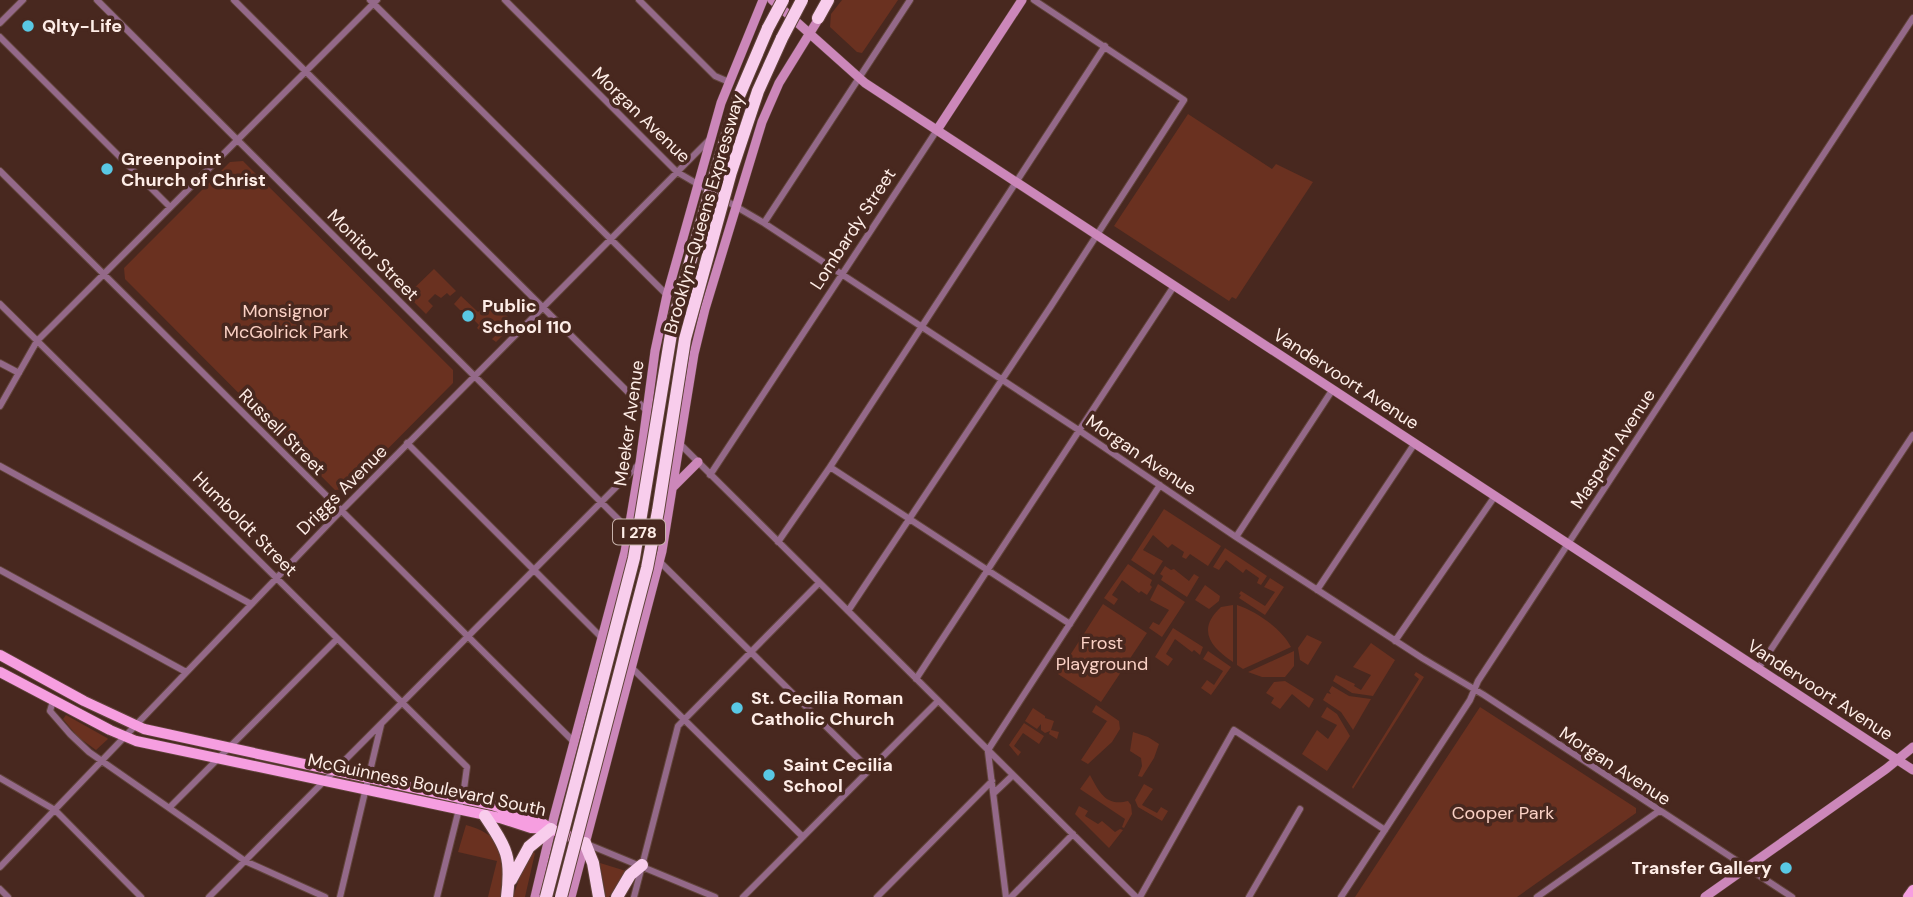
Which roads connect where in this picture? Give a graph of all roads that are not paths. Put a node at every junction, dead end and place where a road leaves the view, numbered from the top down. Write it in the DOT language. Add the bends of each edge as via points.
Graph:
graph roads {
  1 [pos="23,0"];
  2 [pos="97,0"];
  3 [pos="234,0"];
  4 [pos="505,0"];
  5 [pos="639,0"];
  6 [pos="763,0"];
  7 [pos="772,0"];
  8 [pos="783,0"];
  9 [pos="803,0"];
  10 [pos="831,0"];
  11 [pos="910,0"];
  12 [pos="1022,0"];
  13 [pos="1034,0"];
  14 [pos="374,1"];
  15 [pos="818,18"];
  16 [pos="1913,18"];
  17 [pos="0,23"];
  18 [pos="809,33"];
  19 [pos="0,37"];
  20 [pos="1105,47"];
  21 [pos="306,72"];
  22 [pos="859,77"];
  23 [pos="729,82"];
  24 [pos="937,130"];
  25 [pos="711,139"];
  26 [pos="237,140"];
  27 [pos="0,171"];
  28 [pos="677,172"];
  29 [pos="1017,182"];
  30 [pos="697,186"];
  31 [pos="736,206"];
  32 [pos="170,207"];
  33 [pos="764,223"];
  34 [pos="1096,234"];
  35 [pos="611,239"];
  36 [pos="104,274"];
  37 [pos="842,275"];
  38 [pos="1174,286"];
  39 [pos="667,295"];
  40 [pos="0,304"];
  41 [pos="542,308"];
  42 [pos="921,327"];
  43 [pos="37,341"];
  44 [pos="0,363"];
  45 [pos="19,373"];
  46 [pos="474,376"];
  47 [pos="1000,379"];
  48 [pos="1333,389"];
  49 [pos="0,406"];
  50 [pos="647,411"];
  51 [pos="1080,431"];
  52 [pos="1913,435"];
  53 [pos="407,443"];
  54 [pos="1415,443"];
  55 [pos="680,444"];
  56 [pos="698,462"];
  57 [pos="640,463"];
  58 [pos="0,466"];
  59 [pos="830,467"];
  60 [pos="710,475"];
  61 [pos="1160,485"];
  62 [pos="672,489"];
  63 [pos="1495,496"];
  64 [pos="602,503"];
  65 [pos="341,510"];
  66 [pos="909,519"];
  67 [pos="629,530"];
  68 [pos="1236,537"];
  69 [pos="778,542"];
  70 [pos="1568,544"];
  71 [pos="659,561"];
  72 [pos="0,570"];
  73 [pos="535,570"];
  74 [pos="988,571"];
  75 [pos="275,578"];
  76 [pos="819,583"];
  77 [pos="1317,590"];
  78 [pos="251,604"];
  79 [pos="848,611"];
  80 [pos="1070,624"];
  81 [pos="468,636"];
  82 [pos="602,638"];
  83 [pos="337,639"];
  84 [pos="1395,641"];
  85 [pos="751,652"];
  86 [pos="0,655"];
  87 [pos="631,666"];
  88 [pos="1758,669"];
  89 [pos="0,672"];
  90 [pos="186,672"];
  91 [pos="916,679"];
  92 [pos="1474,690"];
  93 [pos="53,701"];
  94 [pos="938,701"];
  95 [pos="402,703"];
  96 [pos="684,719"];
  97 [pos="382,723"];
  98 [pos="136,726"];
  99 [pos="125,737"];
  100 [pos="574,742"];
  101 [pos="1913,747"];
  102 [pos="229,748"];
  103 [pos="988,750"];
  104 [pos="217,759"];
  105 [pos="1897,760"];
  106 [pos="103,761"];
  107 [pos="334,770"];
  108 [pos="870,770"];
  109 [pos="1913,770"];
  110 [pos="1013,775"];
  111 [pos="0,778"];
  112 [pos="369,778"];
  113 [pos="992,781"];
  114 [pos="323,782"];
  115 [pos="366,790"];
  116 [pos="994,793"];
  117 [pos="459,805"];
  118 [pos="170,807"];
  119 [pos="1300,809"];
  120 [pos="55,810"];
  121 [pos="1659,811"];
  122 [pos="485,816"];
  123 [pos="551,829"];
  124 [pos="1385,830"];
  125 [pos="1073,834"];
  126 [pos="803,837"];
  127 [pos="585,843"];
  128 [pos="245,861"];
  129 [pos="642,865"];
  130 [pos="0,867"];
  131 [pos="1747,868"];
  132 [pos="0,889"];
  133 [pos="1913,890"];
  134 [pos="507,894"];
  135 [pos="8,897"];
  136 [pos="141,897"];
  137 [pos="209,897"];
  138 [pos="325,897"];
  139 [pos="340,897"];
  140 [pos="437,897"];
  141 [pos="535,897"];
  142 [pos="546,897"];
  143 [pos="561,897"];
  144 [pos="572,897"];
  145 [pos="599,897"];
  146 [pos="617,897"];
  147 [pos="635,897"];
  148 [pos="715,897"];
  149 [pos="743,897"];
  150 [pos="877,897"];
  151 [pos="1009,897"];
  152 [pos="1138,897"];
  153 [pos="1249,897"];
  154 [pos="1341,897"];
  155 [pos="1537,897"];
  156 [pos="1705,897"];
  157 [pos="1792,897"];
  158 [pos="1908,897"];
  1 -- 17 [label="street"];
  2 -- 26 [label="street, Monitor Street"];
  3 -- 21 [label="street"];
  4 -- 28 [label="street, Morgan Avenue"];
  5 -- 23 [label="street" via="715,76"];
  6 -- 23 [label="main road, Meeker Avenue"];
  7 -- 18 [label="main road, Vandervoort Avenue"];
  8 -- 142 [label="highway, Brooklyn-Queens Expressway / I 278, bridge" via="738,96 682,287 634,558"];
  9 -- 143 [label="highway, Brooklyn-Queens Expressway / I 278, bridge" via="761,84 688,326 650,554"];
  10 -- 15 [label="highway"];
  11 -- 22 [label="street"];
  12 -- 24 [label="main road, Lombardy Street"];
  13 -- 20 [label="street"];
  14 -- 21 [label="street"];
  14 -- 35 [label="street"];
  15 -- 18 [label="main road"];
  16 -- 70 [label="street, Maspeth Avenue"];
  18 -- 22 [label="main road, Vandervoort Avenue"];
  18 -- 31 [label="main road" via="770,101"];
  19 -- 32 [label="street"];
  20 -- 29 [label="street"];
  20 -- 34 [label="street" via="1184,100"];
  21 -- 26 [label="street"];
  21 -- 41 [label="street"];
  22 -- 24 [label="main road, Vandervoort Avenue"];
  22 -- 33 [label="street"];
  23 -- 25 [label="main road, Meeker Avenue"];
  24 -- 29 [label="main road, Vandervoort Avenue"];
  24 -- 37 [label="street, Lombardy Street"];
  25 -- 28 [label="street, Driggs Avenue"];
  25 -- 30 [label="main road, Meeker Avenue"];
  26 -- 32 [label="street"];
  26 -- 46 [label="street, Monitor Street"];
  27 -- 36 [label="street, Russell Street"];
  28 -- 30 [label="street, Morgan Avenue"];
  28 -- 35 [label="street, Driggs Avenue"];
  29 -- 34 [label="main road, Vandervoort Avenue"];
  29 -- 42 [label="street"];
  30 -- 31 [label="street, Morgan Avenue"];
  30 -- 39 [label="main road, Meeker Avenue"];
  31 -- 33 [label="street, Morgan Avenue"];
  31 -- 55 [label="main road" via="697,341"];
  32 -- 36 [label="street"];
  33 -- 37 [label="street, Morgan Avenue"];
  34 -- 38 [label="main road, Vandervoort Avenue"];
  34 -- 47 [label="street"];
  35 -- 39 [label="street"];
  35 -- 41 [label="street, Driggs Avenue"];
  36 -- 43 [label="street"];
  36 -- 65 [label="street, Russell Street"];
  37 -- 42 [label="street, Morgan Avenue"];
  37 -- 60 [label="street, Lombardy Street"];
  38 -- 48 [label="main road, Vandervoort Avenue"];
  38 -- 51 [label="street"];
  39 -- 50 [label="main road, Meeker Avenue"];
  40 -- 43 [label="street, Humboldt Street"];
  41 -- 46 [label="street, Driggs Avenue"];
  41 -- 50 [label="street"];
  42 -- 47 [label="street, Morgan Avenue"];
  42 -- 59 [label="street"];
  43 -- 45 [label="street"];
  43 -- 75 [label="street, Humboldt Street"];
  44 -- 45 [label="street"];
  45 -- 49 [label="street"];
  46 -- 53 [label="street, Driggs Avenue"];
  46 -- 64 [label="street, Monitor Street"];
  47 -- 51 [label="street, Morgan Avenue"];
  47 -- 66 [label="street"];
  48 -- 54 [label="main road, Vandervoort Avenue"];
  48 -- 68 [label="street"];
  50 -- 55 [label="street" via="665,419"];
  50 -- 57 [label="main road, Meeker Avenue"];
  51 -- 61 [label="street, Morgan Avenue"];
  51 -- 74 [label="street"];
  52 -- 88 [label="street"];
  53 -- 65 [label="street, Driggs Avenue"];
  53 -- 73 [label="street"];
  54 -- 63 [label="main road, Vandervoort Avenue"];
  54 -- 77 [label="street"];
  55 -- 56 [label="street"];
  55 -- 62 [label="main road"];
  56 -- 60 [label="street"];
  56 -- 62 [label="main road"];
  57 -- 64 [label="street"];
  57 -- 67 [label="main road, Meeker Avenue"];
  58 -- 78 [label="street"];
  59 -- 66 [label="street"];
  59 -- 69 [label="street"];
  60 -- 69 [label="street"];
  61 -- 68 [label="street, Morgan Avenue"];
  61 -- 80 [label="street"];
  62 -- 71 [label="main road"];
  63 -- 70 [label="main road, Vandervoort Avenue"];
  63 -- 84 [label="street"];
  64 -- 67 [label="street, Monitor Street"];
  64 -- 73 [label="street"];
  65 -- 75 [label="street, Driggs Avenue"];
  65 -- 81 [label="street, Russell Street"];
  66 -- 74 [label="street"];
  66 -- 79 [label="street"];
  67 -- 82 [label="main road, Meeker Avenue"];
  68 -- 77 [label="street, Morgan Avenue"];
  69 -- 76 [label="street"];
  70 -- 88 [label="main road, Vandervoort Avenue"];
  70 -- 92 [label="street, Maspeth Avenue"];
  71 -- 85 [label="street"];
  71 -- 87 [label="main road"];
  72 -- 90 [label="street"];
  73 -- 81 [label="street"];
  73 -- 82 [label="street"];
  74 -- 80 [label="street"];
  74 -- 91 [label="street"];
  75 -- 78 [label="street, Driggs Avenue"];
  75 -- 83 [label="street, Humboldt Street"];
  76 -- 79 [label="street"];
  76 -- 85 [label="street"];
  77 -- 84 [label="street, Morgan Avenue"];
  78 -- 90 [label="street, Driggs Avenue"];
  79 -- 91 [label="street"];
  80 -- 103 [label="street"];
  81 -- 95 [label="street"];
  81 -- 100 [label="street, Russell Street"];
  82 -- 87 [label="street"];
  82 -- 100 [label="main road, Meeker Avenue"];
  83 -- 95 [label="street, Humboldt Street"];
  83 -- 102 [label="street"];
  84 -- 92 [label="street, Morgan Avenue"];
  85 -- 96 [label="street"];
  85 -- 108 [label="street"];
  86 -- 98 [label="main road, McGuinness Boulevard South"];
  87 -- 96 [label="street"];
  87 -- 127 [label="main road"];
  88 -- 105 [label="main road, Vandervoort Avenue"];
  89 -- 93 [label="main road, McGuinness Boulevard South"];
  90 -- 98 [label="street, Driggs Avenue"];
  91 -- 94 [label="street"];
  92 -- 121 [label="street, Morgan Avenue"];
  92 -- 124 [label="street, Maspeth Avenue"];
  93 -- 99 [label="main road, McGuinness Boulevard South"];
  93 -- 106 [label="street" via="50,711"];
  94 -- 103 [label="street"];
  94 -- 108 [label="street"];
  95 -- 97 [label="street"];
  95 -- 117 [label="street, Humboldt Street" via="467,767"];
  96 -- 126 [label="street"];
  96 -- 129 [label="street" via="678,726"];
  97 -- 107 [label="street"];
  97 -- 112 [label="street"];
  98 -- 99 [label="street, Driggs Avenue"];
  98 -- 102 [label="main road, McGuinness Boulevard South"];
  99 -- 104 [label="main road, McGuinness Boulevard South"];
  99 -- 106 [label="street, Driggs Avenue"];
  100 -- 123 [label="main road, Meeker Avenue"];
  101 -- 105 [label="main road"];
  102 -- 104 [label="street"];
  102 -- 107 [label="main road, McGuinness Boulevard South"];
  103 -- 110 [label="street"];
  103 -- 113 [label="street"];
  104 -- 114 [label="main road, McGuinness Boulevard South"];
  104 -- 118 [label="street"];
  105 -- 109 [label="main road, Vandervoort Avenue"];
  105 -- 131 [label="main road"];
  106 -- 118 [label="street"];
  106 -- 120 [label="street, Driggs Avenue"];
  107 -- 112 [label="main road, McGuinness Boulevard South"];
  107 -- 114 [label="street"];
  108 -- 126 [label="street"];
  110 -- 116 [label="street"];
  110 -- 125 [label="street"];
  111 -- 120 [label="street"];
  112 -- 115 [label="street"];
  112 -- 117 [label="main road, McGuinness Boulevard South"];
  113 -- 116 [label="street"];
  113 -- 150 [label="street"];
  114 -- 115 [label="main road, McGuinness Boulevard South"];
  114 -- 128 [label="street"];
  115 -- 117 [label="main road, McGuinness Boulevard South"];
  115 -- 139 [label="street"];
  116 -- 151 [label="street"];
  117 -- 122 [label="main road, McGuinness Boulevard South"];
  117 -- 123 [label="main road, McGuinness Boulevard South" via="526,815"];
  117 -- 140 [label="street"];
  118 -- 128 [label="street"];
  119 -- 153 [label="street"];
  120 -- 130 [label="street, Driggs Avenue"];
  120 -- 136 [label="street"];
  121 -- 131 [label="street, Morgan Avenue"];
  121 -- 155 [label="street"];
  122 -- 123 [label="main road, McGuinness Boulevard South"];
  122 -- 134 [label="highway" via="507,851"];
  123 -- 127 [label="main road"];
  123 -- 134 [label="highway" via="524,853"];
  123 -- 141 [label="main road, Meeker Avenue"];
  124 -- 152 [label="street" via="1234,730"];
  124 -- 154 [label="street, Maspeth Avenue"];
  125 -- 151 [label="street"];
  125 -- 152 [label="street"];
  126 -- 149 [label="street"];
  127 -- 129 [label="street"];
  127 -- 144 [label="main road"];
  127 -- 145 [label="highway"];
  128 -- 137 [label="street"];
  128 -- 138 [label="street"];
  129 -- 146 [label="highway"];
  129 -- 147 [label="street"];
  129 -- 148 [label="street"];
  131 -- 156 [label="main road"];
  131 -- 157 [label="street, Morgan Avenue"];
  132 -- 135 [label="street"];
  133 -- 158 [label="main road"];
}
